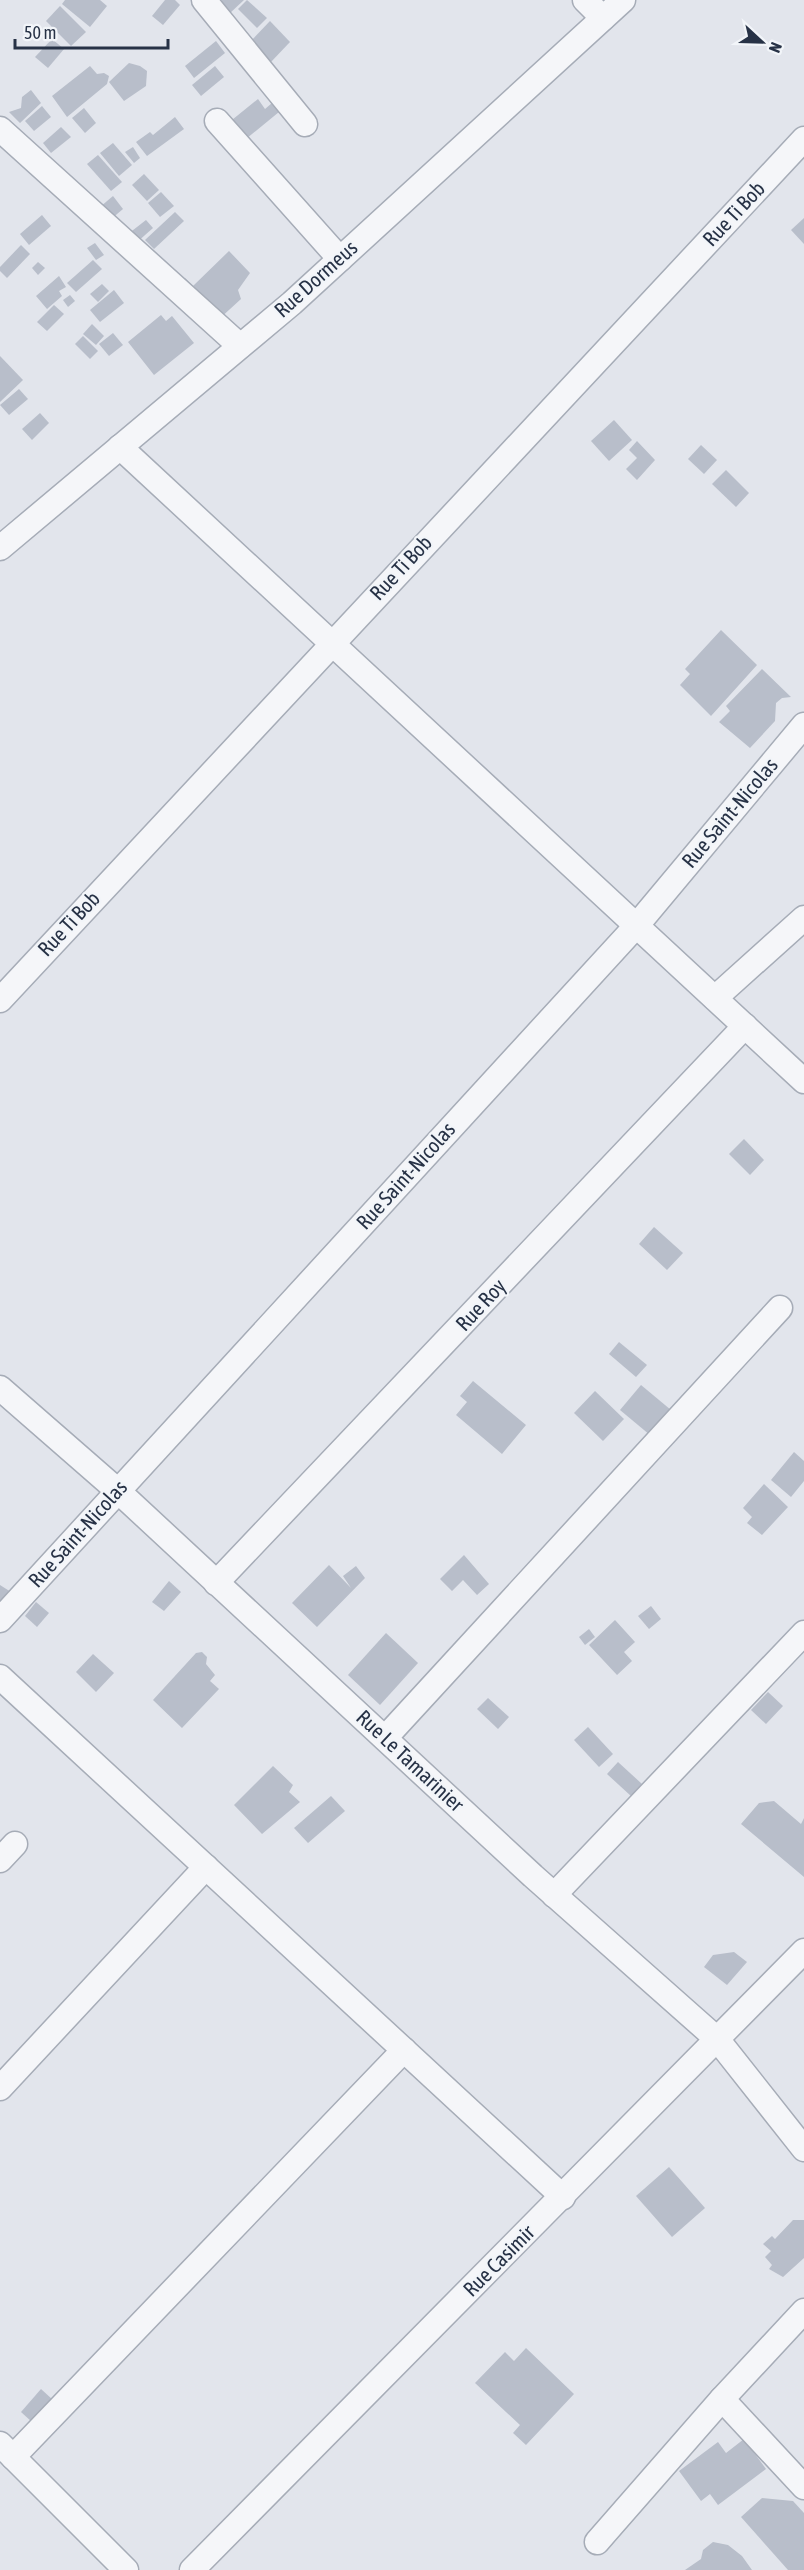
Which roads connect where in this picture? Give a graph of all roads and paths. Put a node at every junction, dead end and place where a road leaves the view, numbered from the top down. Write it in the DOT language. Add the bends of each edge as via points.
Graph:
graph roads {
  1 [pos="204,0"];
  2 [pos="585,0"];
  3 [pos="623,0"];
  4 [pos="603,18"];
  5 [pos="217,121"];
  6 [pos="305,124"];
  7 [pos="0,129"];
  8 [pos="804,139"];
  9 [pos="340,259"];
  10 [pos="240,346"];
  11 [pos="120,447"];
  12 [pos="0,548"];
  13 [pos="331,642"];
  14 [pos="804,724"];
  15 [pos="804,918"];
  16 [pos="637,925"];
  17 [pos="715,998"];
  18 [pos="0,1000"];
  19 [pos="745,1026"];
  20 [pos="804,1081"];
  21 [pos="780,1308"];
  22 [pos="0,1388"];
  23 [pos="117,1491"];
  24 [pos="216,1583"];
  25 [pos="0,1620"];
  26 [pos="804,1633"];
  27 [pos="0,1677"];
  28 [pos="385,1738"];
  29 [pos="206,1867"];
  30 [pos="555,1895"];
  31 [pos="804,1951"];
  32 [pos="717,2039"];
  33 [pos="404,2050"];
  34 [pos="0,2088"];
  35 [pos="804,2149"];
  36 [pos="563,2197"];
  37 [pos="804,2312"];
  38 [pos="722,2399"];
  39 [pos="7,2451"];
  40 [pos="804,2487"];
  41 [pos="597,2542"];
  42 [pos="126,2570"];
  43 [pos="192,2570"];
  1 -- 6 [label="street"];
  2 -- 4 [label="street"];
  3 -- 4 [label="street, Rue Dormeus"];
  4 -- 9 [label="street, Rue Dormeus"];
  5 -- 9 [label="street"];
  7 -- 10 [label="street"];
  8 -- 13 [label="street, Rue Ti Bob"];
  9 -- 10 [label="street, Rue Dormeus"];
  10 -- 11 [label="street, Rue Dormeus"];
  11 -- 12 [label="street, Rue Dormeus"];
  11 -- 13 [label="street"];
  13 -- 16 [label="street"];
  13 -- 18 [label="street, Rue Ti Bob"];
  14 -- 16 [label="street, Rue Saint-Nicolas"];
  15 -- 17 [label="street"];
  16 -- 17 [label="street"];
  16 -- 23 [label="street, Rue Saint-Nicolas"];
  17 -- 19 [label="street"];
  19 -- 20 [label="street"];
  19 -- 24 [label="street, Rue Roy"];
  21 -- 28 [label="street"];
  22 -- 23 [label="street, Rue Le Tamarinier"];
  23 -- 24 [label="street, Rue Le Tamarinier"];
  23 -- 25 [label="street, Rue Saint-Nicolas"];
  24 -- 28 [label="street, Rue Le Tamarinier"];
  26 -- 30 [label="street"];
  27 -- 29 [label="street"];
  28 -- 30 [label="street, Rue Le Tamarinier"];
  29 -- 33 [label="street"];
  29 -- 34 [label="street"];
  30 -- 32 [label="street, Rue Le Tamarinier"];
  31 -- 32 [label="street, Rue Casimir"];
  32 -- 35 [label="street, Rue Le Tamarinier"];
  32 -- 36 [label="street, Rue Casimir"];
  33 -- 36 [label="street"];
  33 -- 39 [label="street"];
  36 -- 43 [label="street, Rue Casimir"];
  37 -- 38 [label="street"];
  38 -- 40 [label="street"];
  38 -- 41 [label="street"];
  39 -- 42 [label="street"];
}
